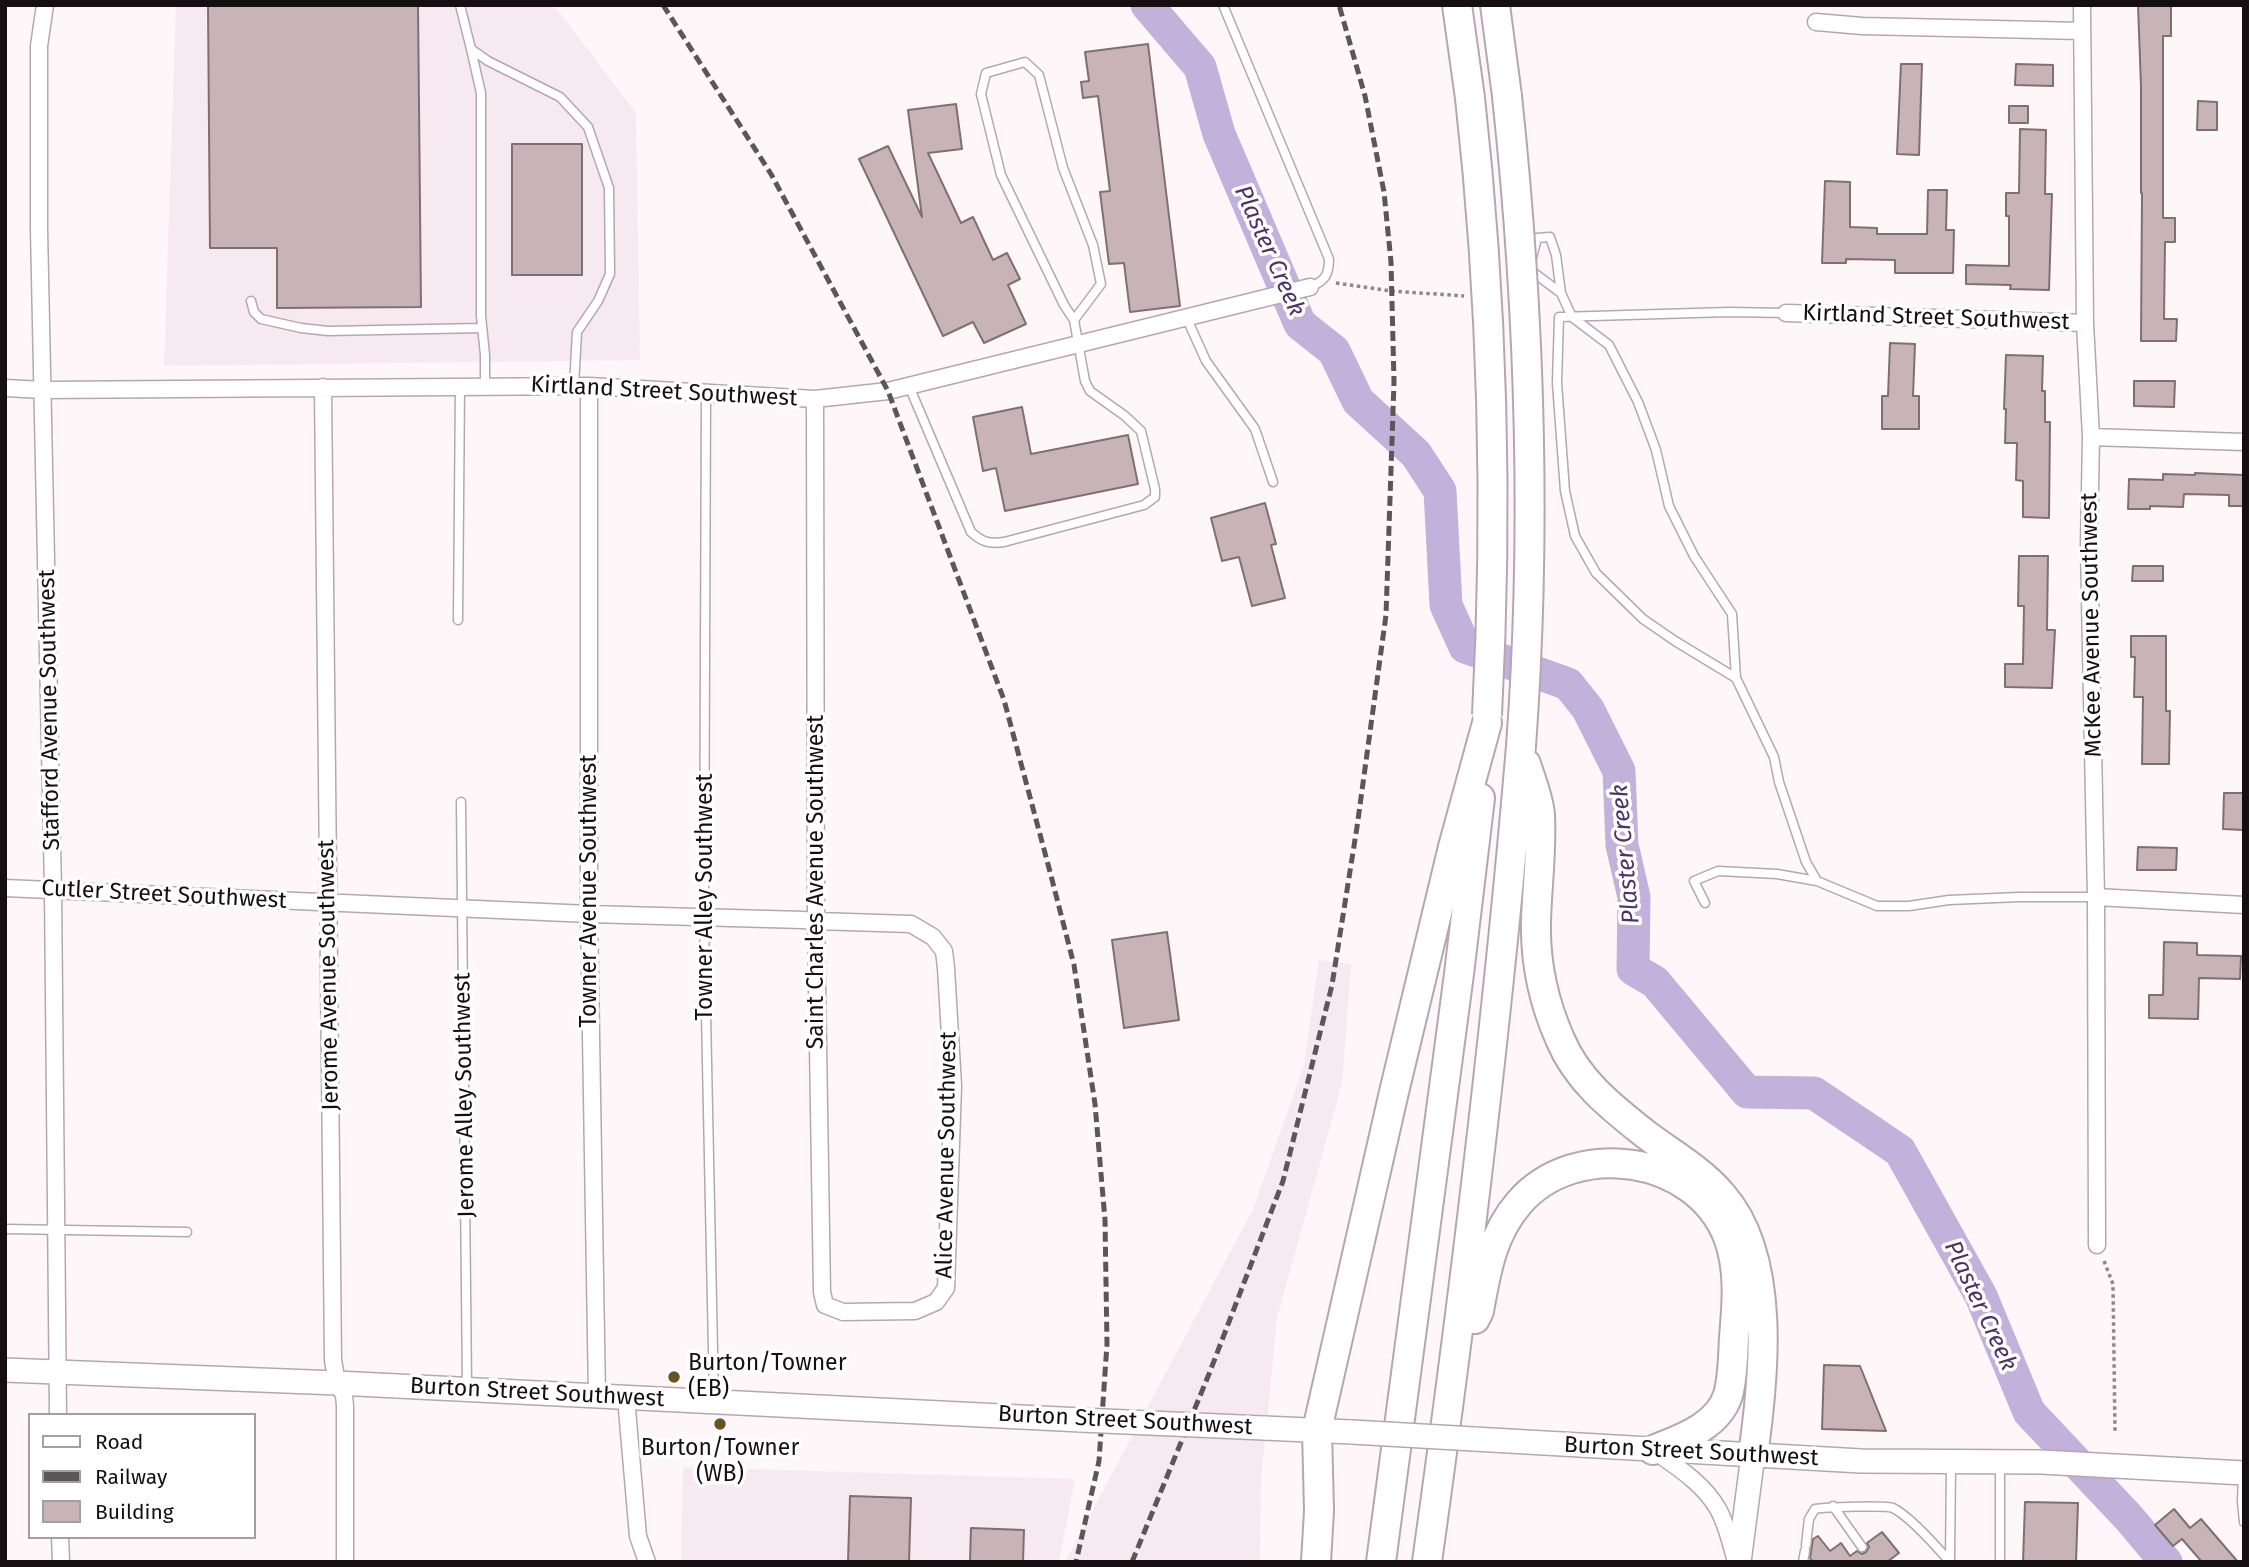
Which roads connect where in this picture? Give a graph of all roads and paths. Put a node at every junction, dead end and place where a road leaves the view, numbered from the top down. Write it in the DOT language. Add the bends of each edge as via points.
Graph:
graph roads {
  1 [pos="45,5"];
  2 [pos="460,5"];
  3 [pos="1223,5"];
  4 [pos="1457,5"];
  5 [pos="1495,5"];
  6 [pos="2082,5"];
  7 [pos="1816,22"];
  8 [pos="2082,31"];
  9 [pos="471,49"];
  10 [pos="1317,284"];
  11 [pos="1561,293"];
  12 [pos="1464,296"];
  13 [pos="251,301"];
  14 [pos="1786,313"];
  15 [pos="1573,317"];
  16 [pos="1187,319"];
  17 [pos="1074,320"];
  18 [pos="2085,323"];
  19 [pos="482,328"];
  20 [pos="1077,346"];
  21 [pos="460,386"];
  22 [pos="485,386"];
  23 [pos="582,386"];
  24 [pos="909,386"];
  25 [pos="323,387"];
  26 [pos="5,388"];
  27 [pos="44,390"];
  28 [pos="706,393"];
  29 [pos="815,399"];
  30 [pos="2091,437"];
  31 [pos="2244,442"];
  32 [pos="1273,482"];
  33 [pos="458,620"];
  34 [pos="1736,678"];
  35 [pos="1487,719"];
  36 [pos="1521,746"];
  37 [pos="461,802"];
  38 [pos="1817,881"];
  39 [pos="5,888"];
  40 [pos="53,890"];
  41 [pos="2096,897"];
  42 [pos="328,902"];
  43 [pos="1705,902"];
  44 [pos="2244,905"];
  45 [pos="461,908"];
  46 [pos="589,914"];
  47 [pos="704,917"];
  48 [pos="816,921"];
  49 [pos="911,924"];
  50 [pos="5,1229"];
  51 [pos="56,1230"];
  52 [pos="187,1231"];
  53 [pos="2097,1245"];
  54 [pos="883,1313"];
  55 [pos="1457,1348"];
  56 [pos="5,1370"];
  57 [pos="58,1372"];
  58 [pos="337,1383"];
  59 [pos="467,1390"];
  60 [pos="597,1397"];
  61 [pos="626,1398"];
  62 [pos="714,1402"];
  63 [pos="58,1413"];
  64 [pos="1317,1430"];
  65 [pos="2115,1432"];
  66 [pos="1653,1450"];
  67 [pos="1753,1455"];
  68 [pos="2000,1462"];
  69 [pos="1951,1463"];
  70 [pos="2244,1473"];
  71 [pos="1833,1506"];
  72 [pos="2244,1522"];
  73 [pos="638,1536"];
  74 [pos="61,1539"];
  75 [pos="1862,1547"];
  76 [pos="1950,1561"];
  77 [pos="61,1562"];
  78 [pos="345,1562"];
  79 [pos="637,1562"];
  80 [pos="647,1562"];
  81 [pos="1316,1562"];
  82 [pos="1381,1562"];
  83 [pos="1427,1562"];
  84 [pos="1737,1562"];
  85 [pos="1803,1562"];
  86 [pos="2000,1562"];
  1 -- 27 [label="street, Stafford Avenue Southwest" via="39,46"];
  2 -- 9 [label="lane"];
  3 -- 10 [label="lane" via="1329,259 1329,271"];
  4 -- 35 [label="highway, bridge" via="1483,239 1493,405"];
  5 -- 36 [label="highway, bridge" via="1521,242 1530,449 1528,636"];
  6 -- 8 [label="street, McKee Avenue Southwest"];
  7 -- 8 [label="street"];
  8 -- 18 [label="street, McKee Avenue Southwest"];
  9 -- 19 [label="lane" via="481,93"];
  9 -- 23 [label="lane" via="561,97 588,127 609,188 610,274 577,331"];
  10 -- 12 [label="path"];
  10 -- 16 [label="street, Kirtland Street Southwest"];
  11 -- 11 [label="lane" via="1550,237 1537,238 1530,270"];
  11 -- 15 [label="lane"];
  13 -- 19 [label="lane" via="261,319 301,328"];
  14 -- 15 [label="lane"];
  14 -- 18 [label="street, Kirtland Street Southwest"];
  15 -- 34 [label="lane" via="1609,345 1637,402 1656,450 1669,506 1694,556 1732,614"];
  15 -- 34 [label="lane" via="1559,317 1557,383 1565,491 1575,536 1595,573 1643,619"];
  16 -- 20 [label="street, Kirtland Street Southwest"];
  16 -- 32 [label="lane" via="1206,361 1255,429"];
  17 -- 17 [label="lane" via="1101,284 1039,75 1025,62 986,73 981,94 1000,175"];
  17 -- 20 [label="lane"];
  18 -- 30 [label="street, McKee Avenue Southwest"];
  19 -- 22 [label="lane"];
  20 -- 24 [label="street, Kirtland Street Southwest"];
  20 -- 24 [label="lane" via="1090,391 1141,431 1154,497 1143,506 1004,542 991,544 971,532"];
  21 -- 22 [label="street, Kirtland Street Southwest"];
  21 -- 25 [label="street, Kirtland Street Southwest"];
  21 -- 33 [label="lane"];
  22 -- 23 [label="street, Kirtland Street Southwest"];
  23 -- 28 [label="street, Kirtland Street Southwest"];
  23 -- 46 [label="street, Towner Avenue Southwest"];
  24 -- 29 [label="street, Kirtland Street Southwest"];
  25 -- 27 [label="street, Kirtland Street Southwest"];
  25 -- 42 [label="street, Jerome Avenue Southwest"];
  26 -- 27 [label="street, Kirtland Street Southwest"];
  27 -- 40 [label="street, Stafford Avenue Southwest"];
  28 -- 29 [label="street, Kirtland Street Southwest"];
  28 -- 47 [label="lane, Towner Alley Southwest"];
  29 -- 48 [label="street, Saint Charles Avenue Southwest"];
  30 -- 31 [label="street"];
  30 -- 41 [label="street, McKee Avenue Southwest"];
  34 -- 38 [label="lane" via="1774,757 1805,862"];
  35 -- 64 [label="highway" via="1394,1092"];
  35 -- 82 [label="highway" via="1461,962"];
  36 -- 55 [label="highway" via="1499,989"];
  36 -- 67 [label="highway" via="1540,813 1536,950 1561,1044 1597,1094 1715,1187 1740,1220 1752,1251 1762,1330"];
  37 -- 45 [label="lane, Jerome Alley Southwest"];
  38 -- 41 [label="lane" via="1877,906"];
  38 -- 43 [label="lane" via="1718,871 1694,881"];
  39 -- 40 [label="street, Cutler Street Southwest"];
  40 -- 42 [label="street, Cutler Street Southwest"];
  40 -- 51 [label="street, Stafford Avenue Southwest"];
  41 -- 44 [label="street"];
  41 -- 53 [label="street, McKee Avenue Southwest"];
  42 -- 45 [label="street, Cutler Street Southwest"];
  42 -- 58 [label="street, Jerome Avenue Southwest" via="333,1360"];
  45 -- 46 [label="street, Cutler Street Southwest"];
  45 -- 59 [label="lane, Jerome Alley Southwest"];
  46 -- 47 [label="street, Cutler Street Southwest"];
  46 -- 60 [label="street, Towner Avenue Southwest"];
  47 -- 48 [label="street, Cutler Street Southwest"];
  47 -- 62 [label="lane, Towner Alley Southwest"];
  48 -- 49 [label="street, Cutler Street Southwest"];
  48 -- 54 [label="street, Saint Charles Avenue Southwest" via="822,1292 825,1305 843,1312"];
  49 -- 54 [label="street, Alice Avenue Southwest" via="933,937 944,951 946,968 953,1086 946,1287 936,1302 915,1311"];
  50 -- 51 [label="lane"];
  51 -- 52 [label="lane"];
  51 -- 57 [label="street, Stafford Avenue Southwest"];
  53 -- 65 [label="path" via="2113,1284"];
  55 -- 66 [label="highway" via="1479,1311 1487,1267 1501,1230 1532,1190 1560,1173 1600,1163 1637,1164 1668,1176 1698,1195 1727,1234 1736,1276 1735,1324 1726,1401 1703,1427"];
  55 -- 83 [label="highway"];
  56 -- 57 [label="main road, Burton Street Southwest"];
  57 -- 58 [label="main road, Burton Street Southwest"];
  57 -- 63 [label="street, Stafford Avenue Southwest"];
  58 -- 59 [label="main road, Burton Street Southwest"];
  58 -- 78 [label="street, Jerome Avenue Southwest" via="345,1406"];
  59 -- 60 [label="main road, Burton Street Southwest"];
  60 -- 61 [label="main road, Burton Street Southwest"];
  61 -- 62 [label="main road, Burton Street Southwest"];
  61 -- 73 [label="street"];
  62 -- 64 [label="main road, Burton Street Southwest, bridge"];
  64 -- 66 [label="main road, Burton Street Southwest, bridge"];
  64 -- 81 [label="highway"];
  66 -- 67 [label="main road, Burton Street Southwest"];
  66 -- 84 [label="street" via="1690,1476 1712,1500"];
  67 -- 69 [label="main road, Burton Street Southwest"];
  67 -- 84 [label="main road"];
  68 -- 69 [label="main road, Burton Street Southwest"];
  68 -- 70 [label="main road, Burton Street Southwest"];
  68 -- 86 [label="lane"];
  69 -- 76 [label="lane"];
  70 -- 72 [label="lane"];
  71 -- 75 [label="lane"];
  71 -- 76 [label="lane" via="1891,1506"];
  71 -- 85 [label="lane" via="1815,1508 1809,1519"];
  73 -- 79 [label="street"];
  73 -- 80 [label="street"];
  74 -- 77 [label="street"];
}
